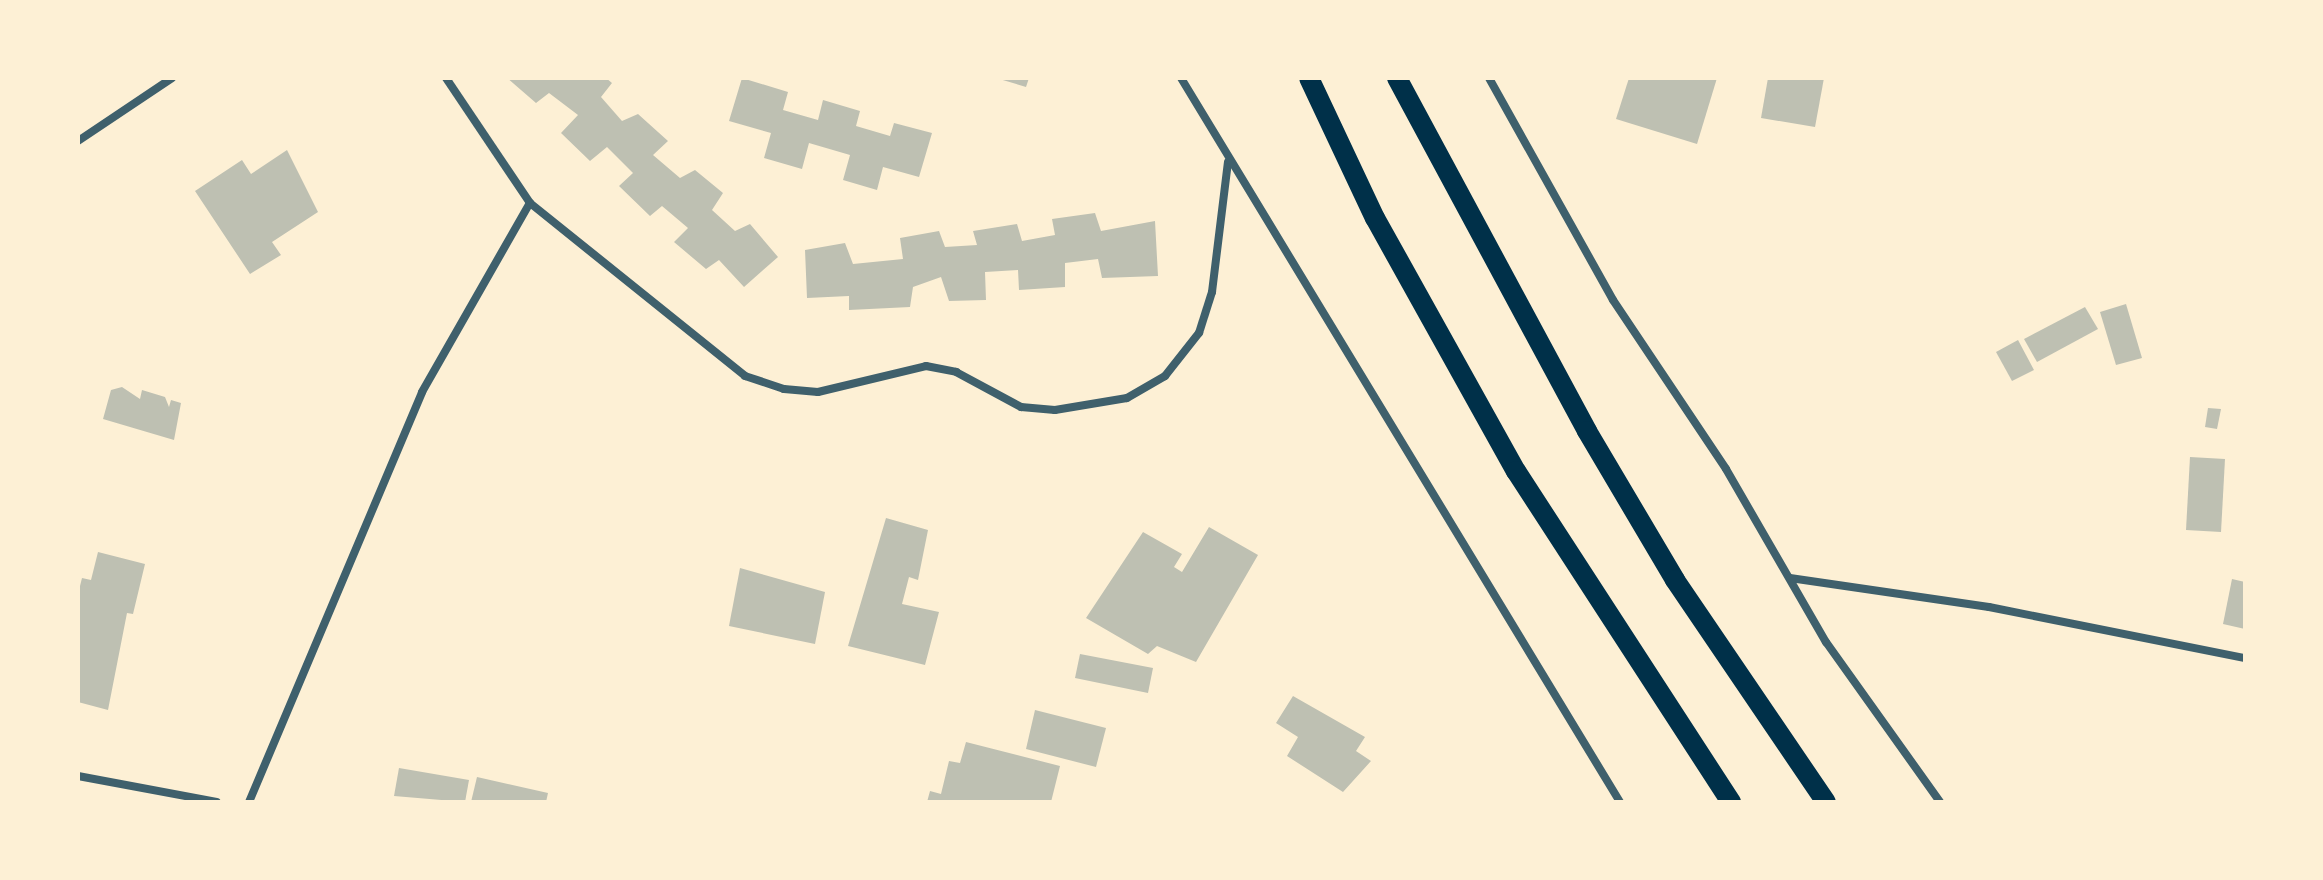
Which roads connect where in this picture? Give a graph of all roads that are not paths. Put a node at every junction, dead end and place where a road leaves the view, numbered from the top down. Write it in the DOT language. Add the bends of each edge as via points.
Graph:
graph roads {
  1 [pos="172,78"];
  2 [pos="446,78"];
  3 [pos="1181,78"];
  4 [pos="1309,78"];
  5 [pos="1397,78"];
  6 [pos="1489,78"];
  7 [pos="78,141"];
  8 [pos="1228,162"];
  9 [pos="530,203"];
  10 [pos="1790,578"];
  11 [pos="2245,658"];
  12 [pos="78,776"];
  13 [pos="217,802"];
  14 [pos="249,802"];
  15 [pos="1620,802"];
  16 [pos="1731,802"];
  17 [pos="1826,802"];
  18 [pos="1940,802"];
  1 -- 7 [label="street"];
  2 -- 9 [label="street"];
  3 -- 8 [label="street"];
  4 -- 16 [label="main road" via="1375,218 1516,471"];
  5 -- 17 [label="main road" via="1603,458"];
  6 -- 10 [label="street" via="1613,300"];
  8 -- 9 [label="street" via="1212,292 1199,333 1165,376 1127,398 1055,410 1021,407 956,372 926,366 818,392 745,376"];
  8 -- 15 [label="street"];
  9 -- 14 [label="street" via="422,392"];
  10 -- 11 [label="street" via="1989,607"];
  10 -- 18 [label="street" via="1826,642"];
  12 -- 13 [label="street"];
}
